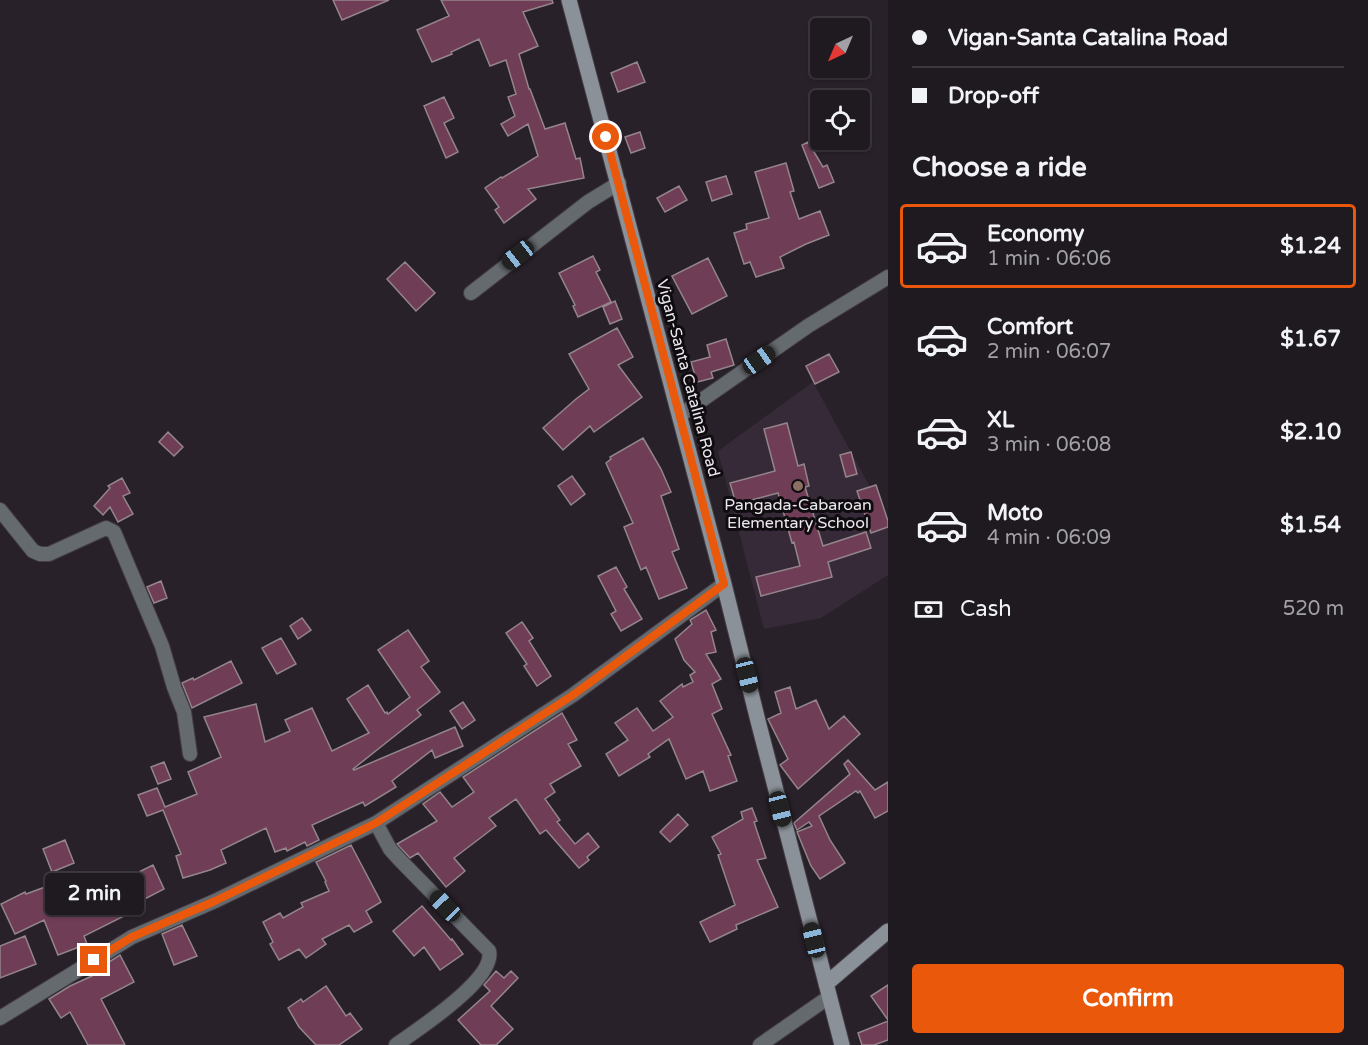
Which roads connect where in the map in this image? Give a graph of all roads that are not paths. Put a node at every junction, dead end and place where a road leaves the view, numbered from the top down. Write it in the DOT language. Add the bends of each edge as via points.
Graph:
graph roads {
  1 [pos="569,0"];
  2 [pos="619,183"];
  3 [pos="888,277"];
  4 [pos="471,293"];
  5 [pos="679,416"];
  6 [pos="0,510"];
  7 [pos="724,584"];
  8 [pos="190,754"];
  9 [pos="376,823"];
  10 [pos="888,931"];
  11 [pos="828,991"];
  12 [pos="0,1018"];
  13 [pos="396,1045"];
  14 [pos="760,1045"];
  15 [pos="842,1045"];
  1 -- 2 [label="main road, Vigan-Santa Catalina Road"];
  2 -- 4 [label="street" via="588,202"];
  2 -- 5 [label="main road, Vigan-Santa Catalina Road"];
  3 -- 5 [label="street" via="808,326"];
  5 -- 7 [label="main road, Vigan-Santa Catalina Road"];
  6 -- 8 [label="street" via="33,551 40,554 49,554 106,528 114,532 162,646 184,712"];
  7 -- 9 [label="street" via="573,695"];
  7 -- 11 [label="main road, Vigan-Santa Catalina Road"];
  9 -- 12 [label="street" via="132,937"];
  9 -- 13 [label="street" via="390,849 490,955 483,972 459,999"];
  10 -- 11 [label="main road"];
  11 -- 14 [label="street"];
  11 -- 15 [label="main road, Vigan-Santa Catalina Road"];
}
